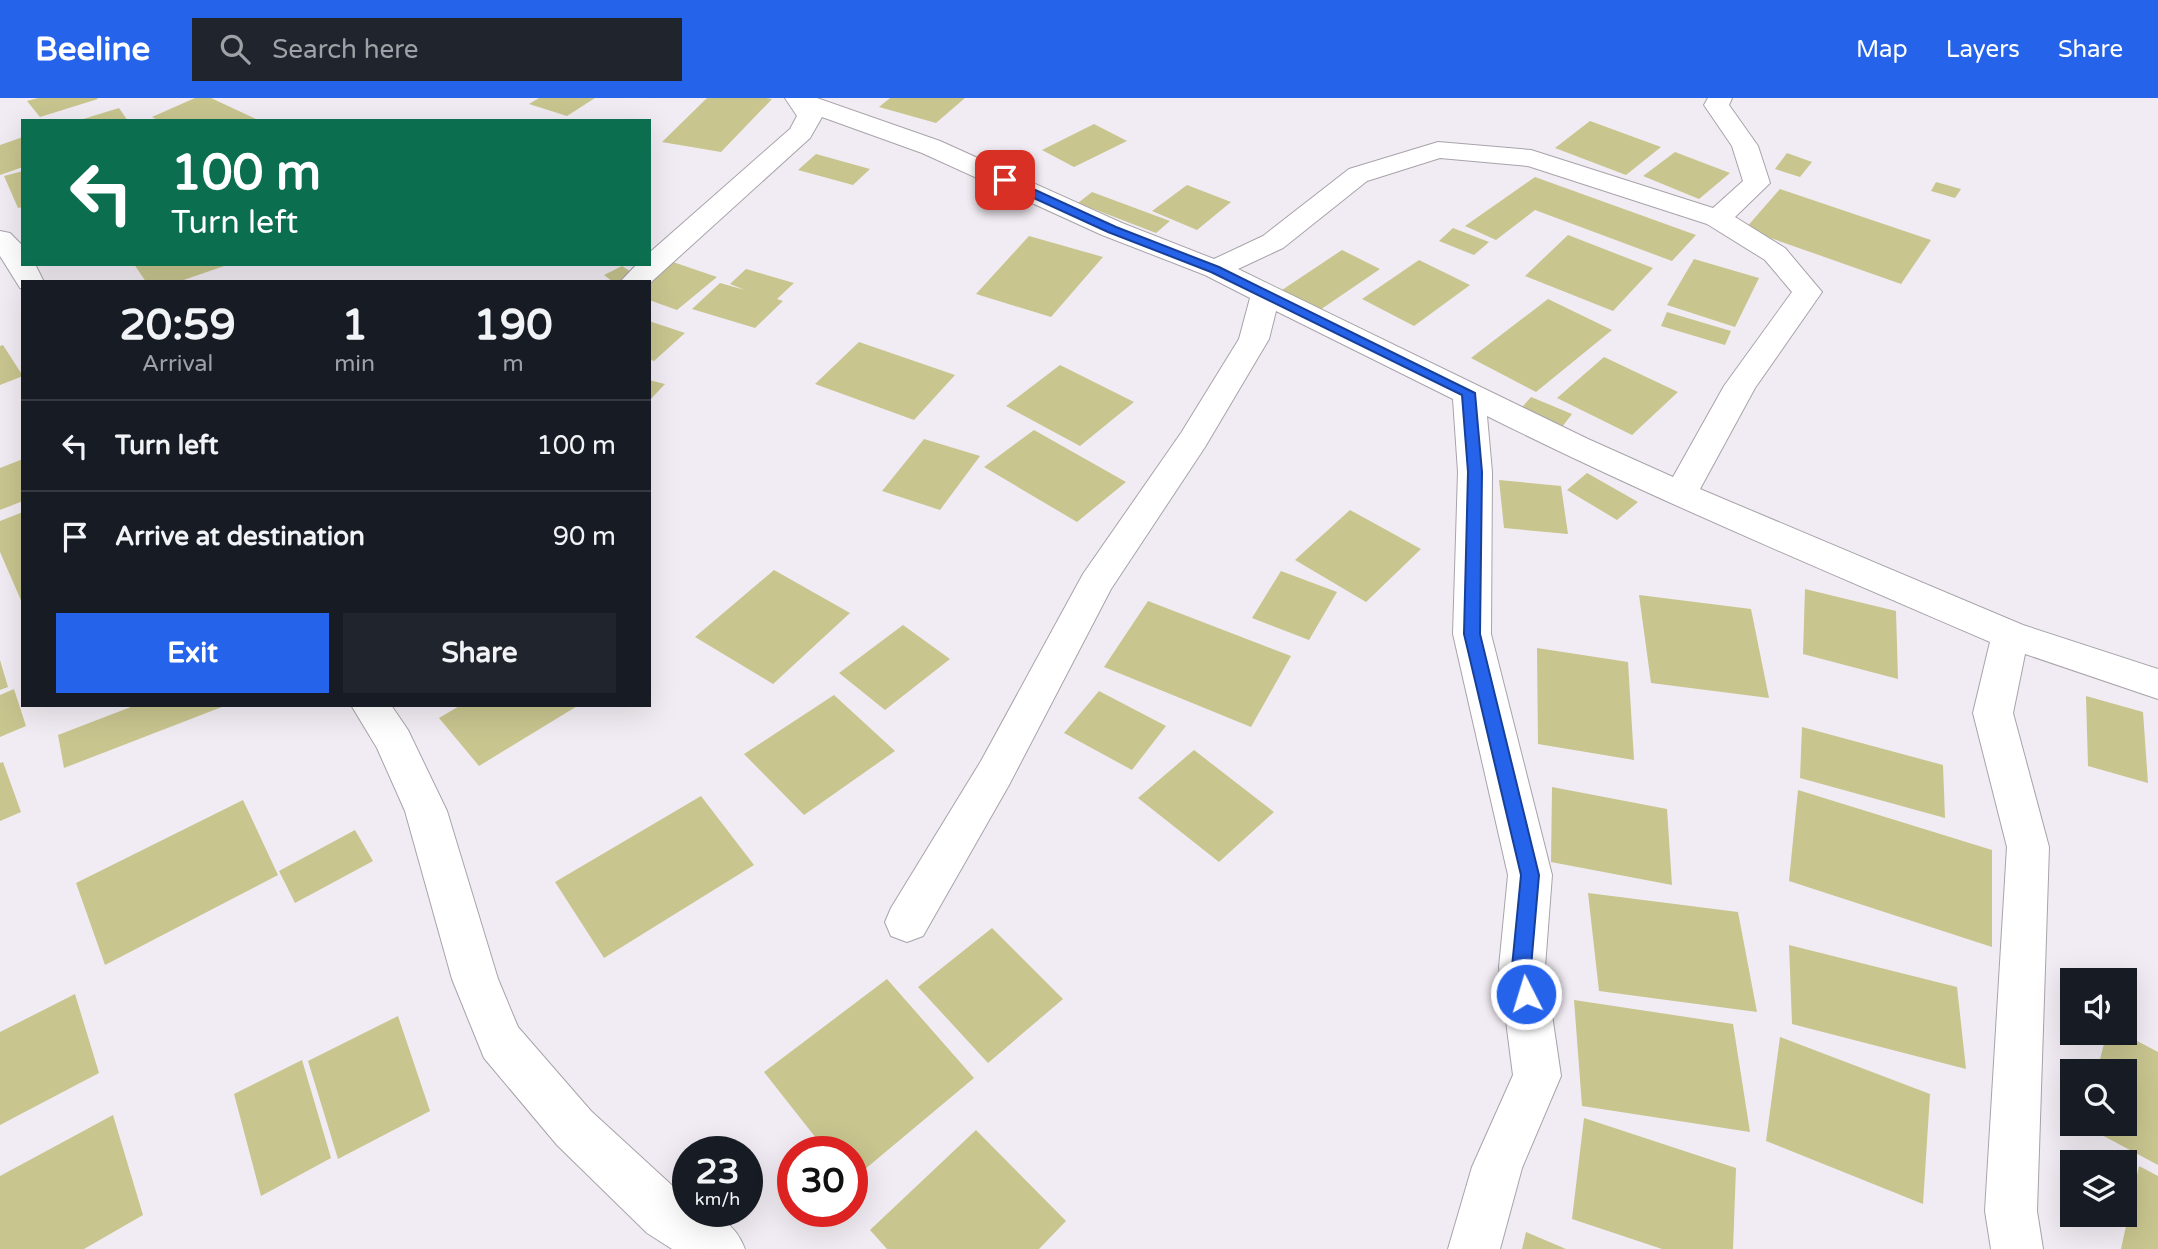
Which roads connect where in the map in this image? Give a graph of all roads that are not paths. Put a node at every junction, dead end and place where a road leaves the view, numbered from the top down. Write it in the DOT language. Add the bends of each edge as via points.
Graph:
graph roads {
  1 [pos="1720,98"];
  2 [pos="798,99"];
  3 [pos="1717,218"];
  4 [pos="0,239"];
  5 [pos="21,265"];
  6 [pos="1215,270"];
  7 [pos="636,280"];
  8 [pos="1266,294"];
  9 [pos="1469,393"];
  10 [pos="1681,493"];
  11 [pos="2010,635"];
  12 [pos="2158,684"];
  13 [pos="371,707"];
  14 [pos="907,922"];
  15 [pos="719,1249"];
  16 [pos="1474,1249"];
  17 [pos="2017,1249"];
  1 -- 3 [label="street" via="1716,105 1745,146 1757,183"];
  2 -- 6 [label="street" via="931,147"];
  2 -- 7 [label="street" via="810,116 801,133"];
  3 -- 6 [label="street" via="1531,158 1438,150 1358,175 1273,242"];
  3 -- 10 [label="street" via="1775,254 1807,292 1740,386"];
  4 -- 5 [label="street"];
  6 -- 8 [label="street"];
  8 -- 9 [label="street"];
  8 -- 14 [label="street" via="1254,339 1096,583 995,773"];
  9 -- 10 [label="street"];
  9 -- 16 [label="street" via="1475,472 1472,634 1530,875 1522,967 1537,1076 1497,1167"];
  10 -- 11 [label="street"];
  11 -- 12 [label="street"];
  11 -- 17 [label="street" via="1993,713 2028,847 2011,1211"];
  13 -- 15 [label="street" via="394,741 426,811 475,979 501,1042 574,1128 665,1215"];
}
